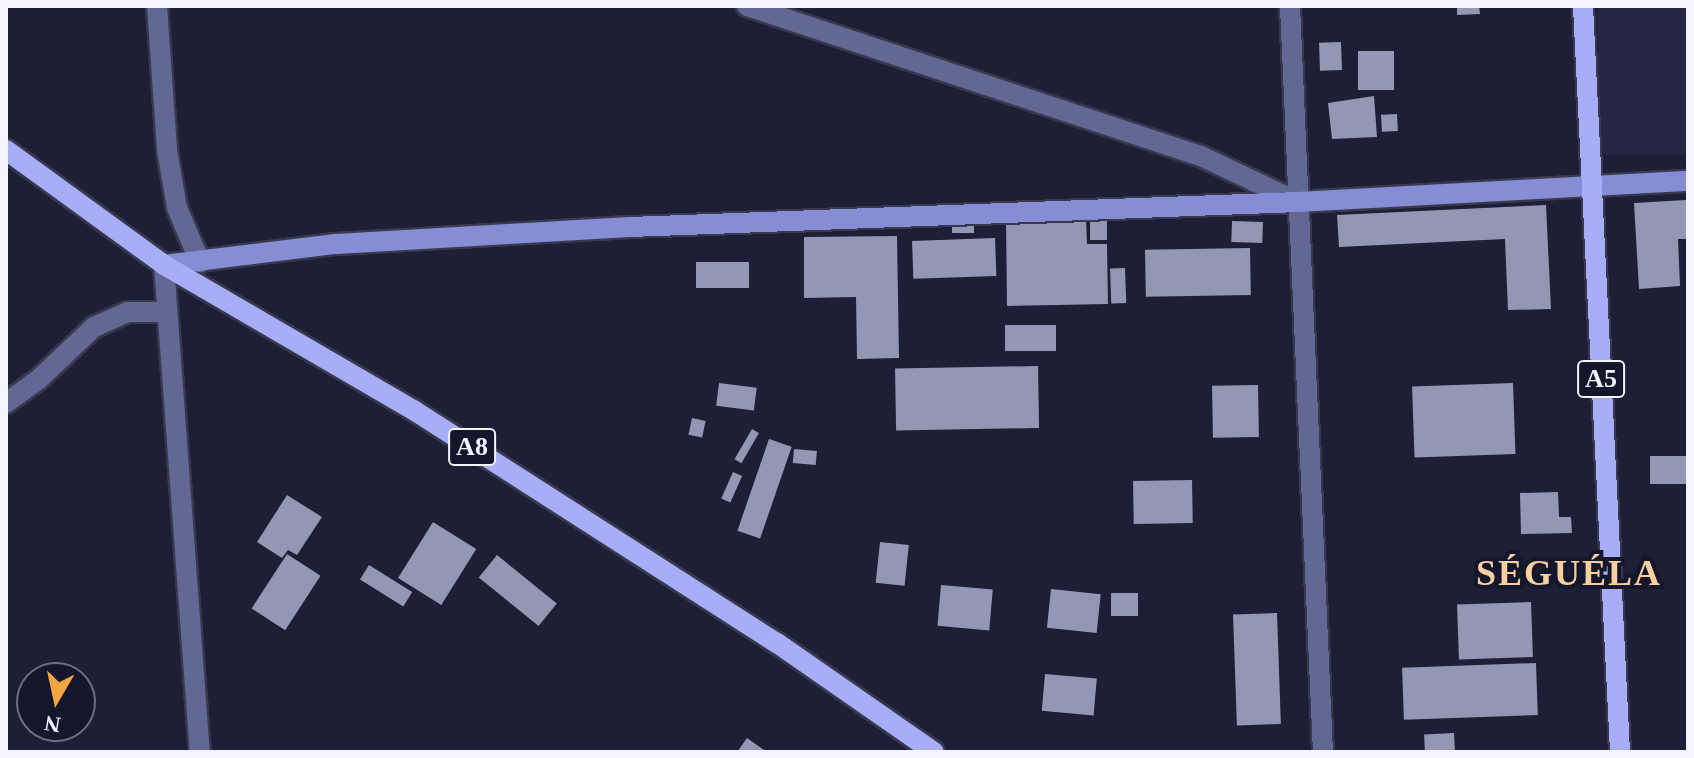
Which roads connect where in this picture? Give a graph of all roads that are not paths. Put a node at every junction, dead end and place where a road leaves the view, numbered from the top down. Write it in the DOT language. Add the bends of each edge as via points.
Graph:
graph roads {
  1 [pos="157,6"];
  2 [pos="747,6"];
  3 [pos="1290,6"];
  4 [pos="1583,6"];
  5 [pos="6,150"];
  6 [pos="1688,181"];
  7 [pos="1590,186"];
  8 [pos="1298,202"];
  9 [pos="200,262"];
  10 [pos="164,265"];
  11 [pos="166,312"];
  12 [pos="6,403"];
  13 [pos="200,752"];
  14 [pos="934,752"];
  15 [pos="1323,752"];
  16 [pos="1620,752"];
  1 -- 9 [label="street" via="167,150 177,208"];
  2 -- 8 [label="street" via="1201,156"];
  3 -- 8 [label="street"];
  4 -- 7 [label="main road, A5"];
  5 -- 10 [label="main road, A8"];
  6 -- 7 [label="street"];
  7 -- 8 [label="street"];
  7 -- 16 [label="main road, A5"];
  8 -- 9 [label="street" via="630,227 336,244"];
  8 -- 15 [label="street"];
  9 -- 10 [label="street"];
  10 -- 11 [label="street"];
  10 -- 14 [label="main road, A8" via="415,411 777,643"];
  11 -- 12 [label="street" via="128,312 94,327"];
  11 -- 13 [label="street"];
}
